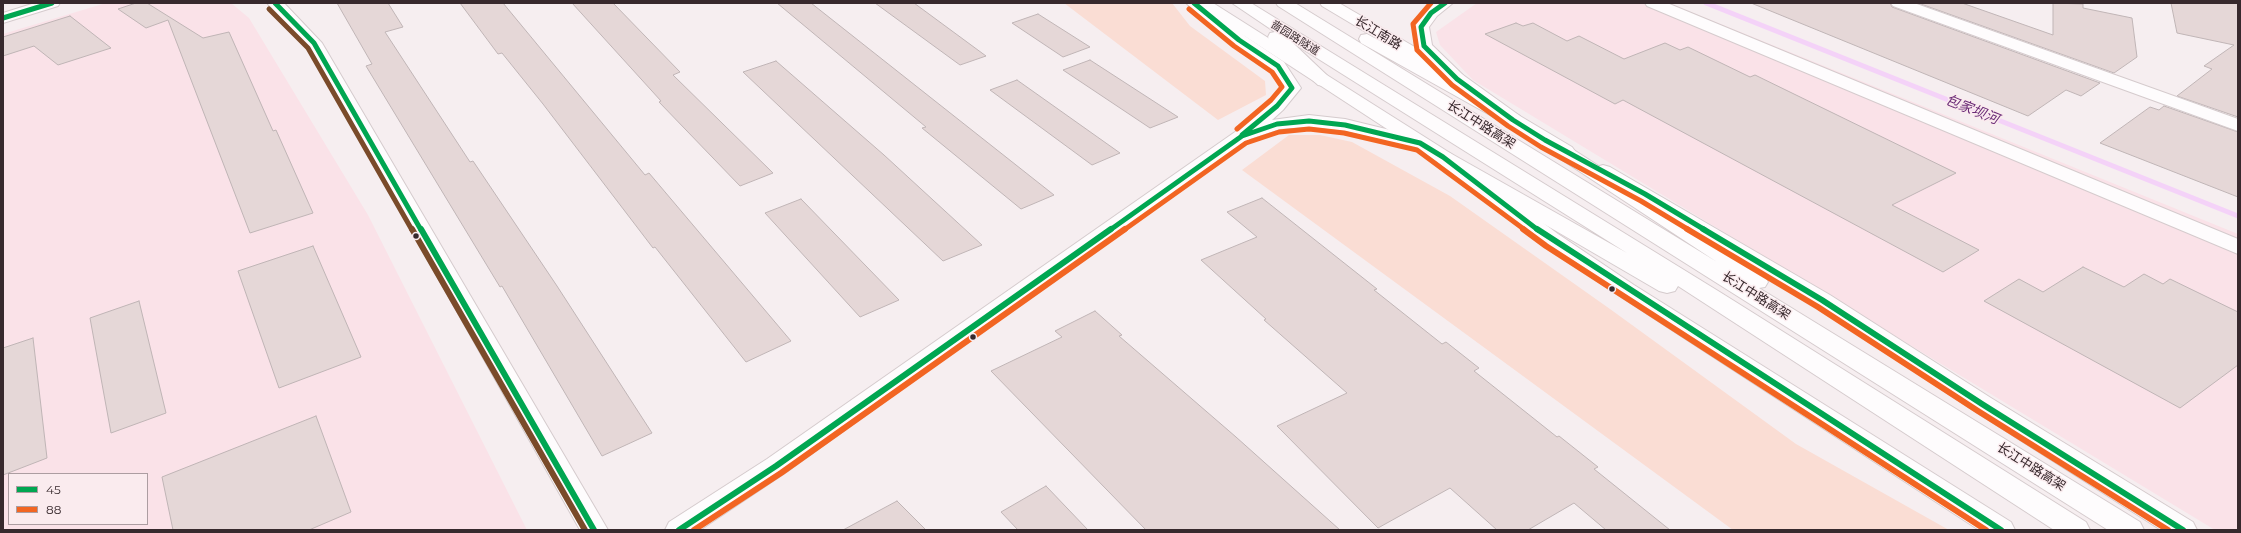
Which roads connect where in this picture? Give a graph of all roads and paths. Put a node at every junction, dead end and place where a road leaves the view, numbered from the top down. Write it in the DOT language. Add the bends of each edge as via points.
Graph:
graph roads {
  1 [pos="27,3"];
  2 [pos="52,3"];
  3 [pos="275,3"];
  4 [pos="1194,3"];
  5 [pos="1202,3"];
  6 [pos="1230,3"];
  7 [pos="1240,3"];
  8 [pos="1284,3"];
  9 [pos="1301,3"];
  10 [pos="1328,3"];
  11 [pos="1445,3"];
  12 [pos="1653,3"];
  13 [pos="1899,3"];
  14 [pos="3,10"];
  15 [pos="3,18"];
  16 [pos="1382,63"];
  17 [pos="1351,73"];
  18 [pos="1457,79"];
  19 [pos="1324,81"];
  20 [pos="1513,120"];
  21 [pos="2238,126"];
  22 [pos="1242,136"];
  23 [pos="1545,140"];
  24 [pos="1420,143"];
  25 [pos="1443,157"];
  26 [pos="2238,247"];
  27 [pos="1900,386"];
  28 [pos="1885,410"];
  29 [pos="594,530"];
  30 [pos="679,530"];
  31 [pos="2001,530"];
  32 [pos="2076,530"];
  33 [pos="2130,530"];
  34 [pos="2183,530"];
  1 -- 14 [label="main road"];
  2 -- 15 [label="main road"];
  3 -- 29 [label="main road" via="314,43"];
  4 -- 22 [label="main road" via="1239,40 1278,66 1292,88 1277,106"];
  5 -- 19 [label="main road"];
  6 -- 19 [label="main road" via="1265,27"];
  7 -- 17 [label="main road, 啬园路隧道"];
  8 -- 16 [label="main road, 啬园路隧道"];
  9 -- 20 [label="main road"];
  10 -- 18 [label="main road, 长江南路"];
  11 -- 18 [label="main road" via="1431,13 1421,27 1424,46"];
  12 -- 26 [label="main road"];
  13 -- 21 [label="main road"];
  16 -- 27 [label="main road, 长江中路高架"];
  17 -- 28 [label="main road, 长江中路高架" via="1715,299"];
  18 -- 20 [label="main road, 长江南路"];
  19 -- 24 [label="main road"];
  20 -- 23 [label="main road, 长江南路"];
  22 -- 24 [label="main road" via="1277,124 1309,121 1345,125"];
  22 -- 30 [label="main road" via="776,466"];
  23 -- 27 [label="main road" via="1720,254"];
  23 -- 34 [label="main road, 长江南路" via="1645,194 1822,300"];
  24 -- 25 [label="main road"];
  25 -- 28 [label="main road"];
  25 -- 31 [label="main road" via="1550,239"];
  27 -- 33 [label="main road, 长江中路高架"];
  28 -- 32 [label="main road, 长江中路高架"];
}
